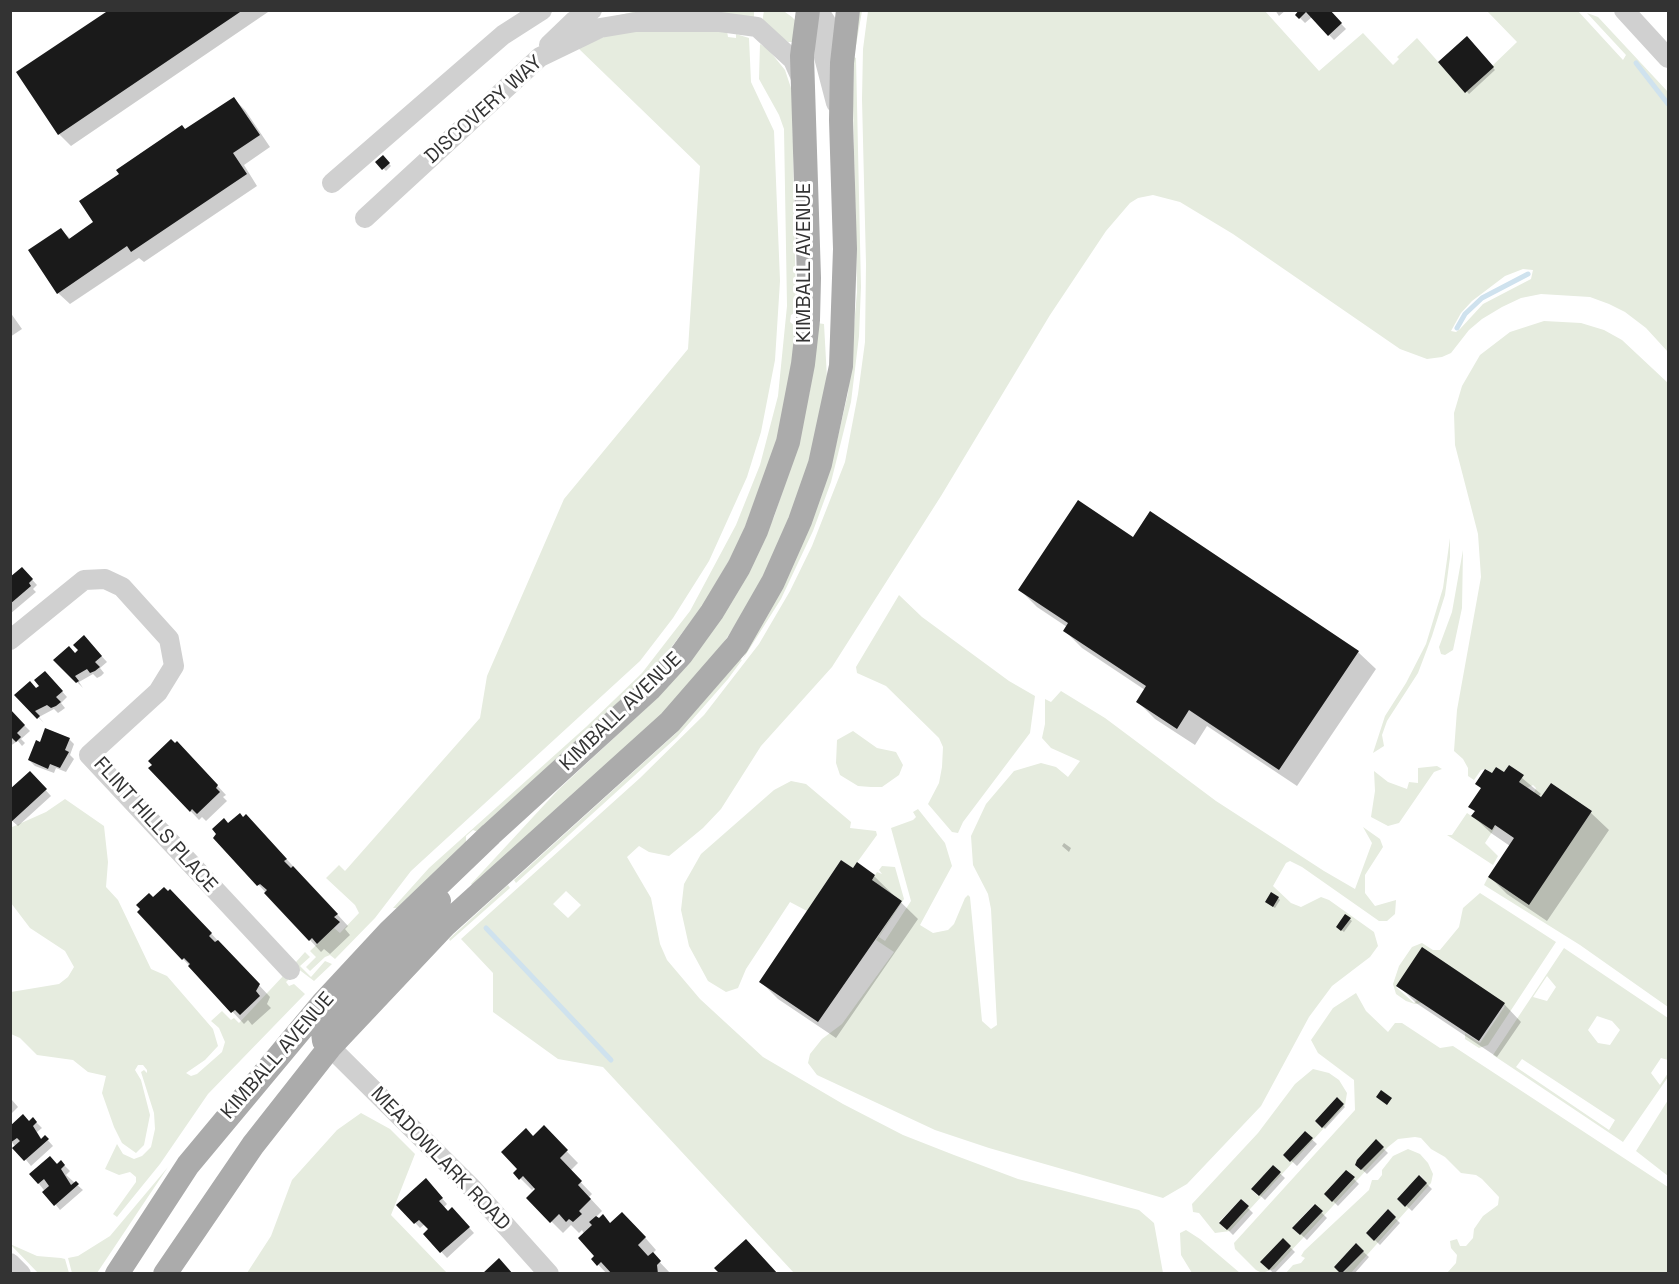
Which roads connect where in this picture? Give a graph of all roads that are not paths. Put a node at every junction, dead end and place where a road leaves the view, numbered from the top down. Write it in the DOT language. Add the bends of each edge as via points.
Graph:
graph roads {
  1 [pos="542,10"];
  2 [pos="592,10"];
  3 [pos="808,10"];
  4 [pos="818,10"];
  5 [pos="848,10"];
  6 [pos="1624,10"];
  7 [pos="540,57"];
  8 [pos="1668,58"];
  9 [pos="804,83"];
  10 [pos="841,120"];
  11 [pos="332,183"];
  12 [pos="366,218"];
  13 [pos="10,640"];
  14 [pos="491,834"];
  15 [pos="290,970"];
  16 [pos="330,1047"];
  17 [pos="10,1263"];
  18 [pos="21,1274"];
  19 [pos="117,1274"];
  20 [pos="165,1274"];
  21 [pos="549,1274"];
  1 -- 11 [label="street, DISCOVERY WAY" via="503,35"];
  2 -- 7 [label="street" via="574,21"];
  3 -- 9 [label="main road, KIMBALL AVENUE" via="802,56"];
  4 -- 10 [label="street" via="826,21 824,57"];
  5 -- 10 [label="main road, KIMBALL AVENUE"];
  6 -- 8 [label="street"];
  7 -- 9 [label="street, DISCOVERY WAY" via="600,28 636,22 720,22 757,27 766,33 793,60"];
  7 -- 12 [label="street, DISCOVERY WAY"];
  9 -- 14 [label="main road, KIMBALL AVENUE" via="808,320 797,405 756,531 712,612 681,655 607,731"];
  10 -- 16 [label="main road, KIMBALL AVENUE" via="845,249 841,366 811,493 773,582 737,645 670,722 445,925"];
  13 -- 15 [label="street, FLINT HILLS PLACE" via="84,580 105,579 122,587 169,639 174,666 158,692 89,754"];
  14 -- 16 [label="main road" via="417,929 329,1023 323,1032"];
  14 -- 19 [label="main road, KIMBALL AVENUE" via="382,940 273,1061 188,1165"];
  16 -- 20 [label="main road, KIMBALL AVENUE" via="253,1145"];
  16 -- 21 [label="street, MEADOWLARK ROAD" via="471,1187"];
  17 -- 18 [label="street"];
}
